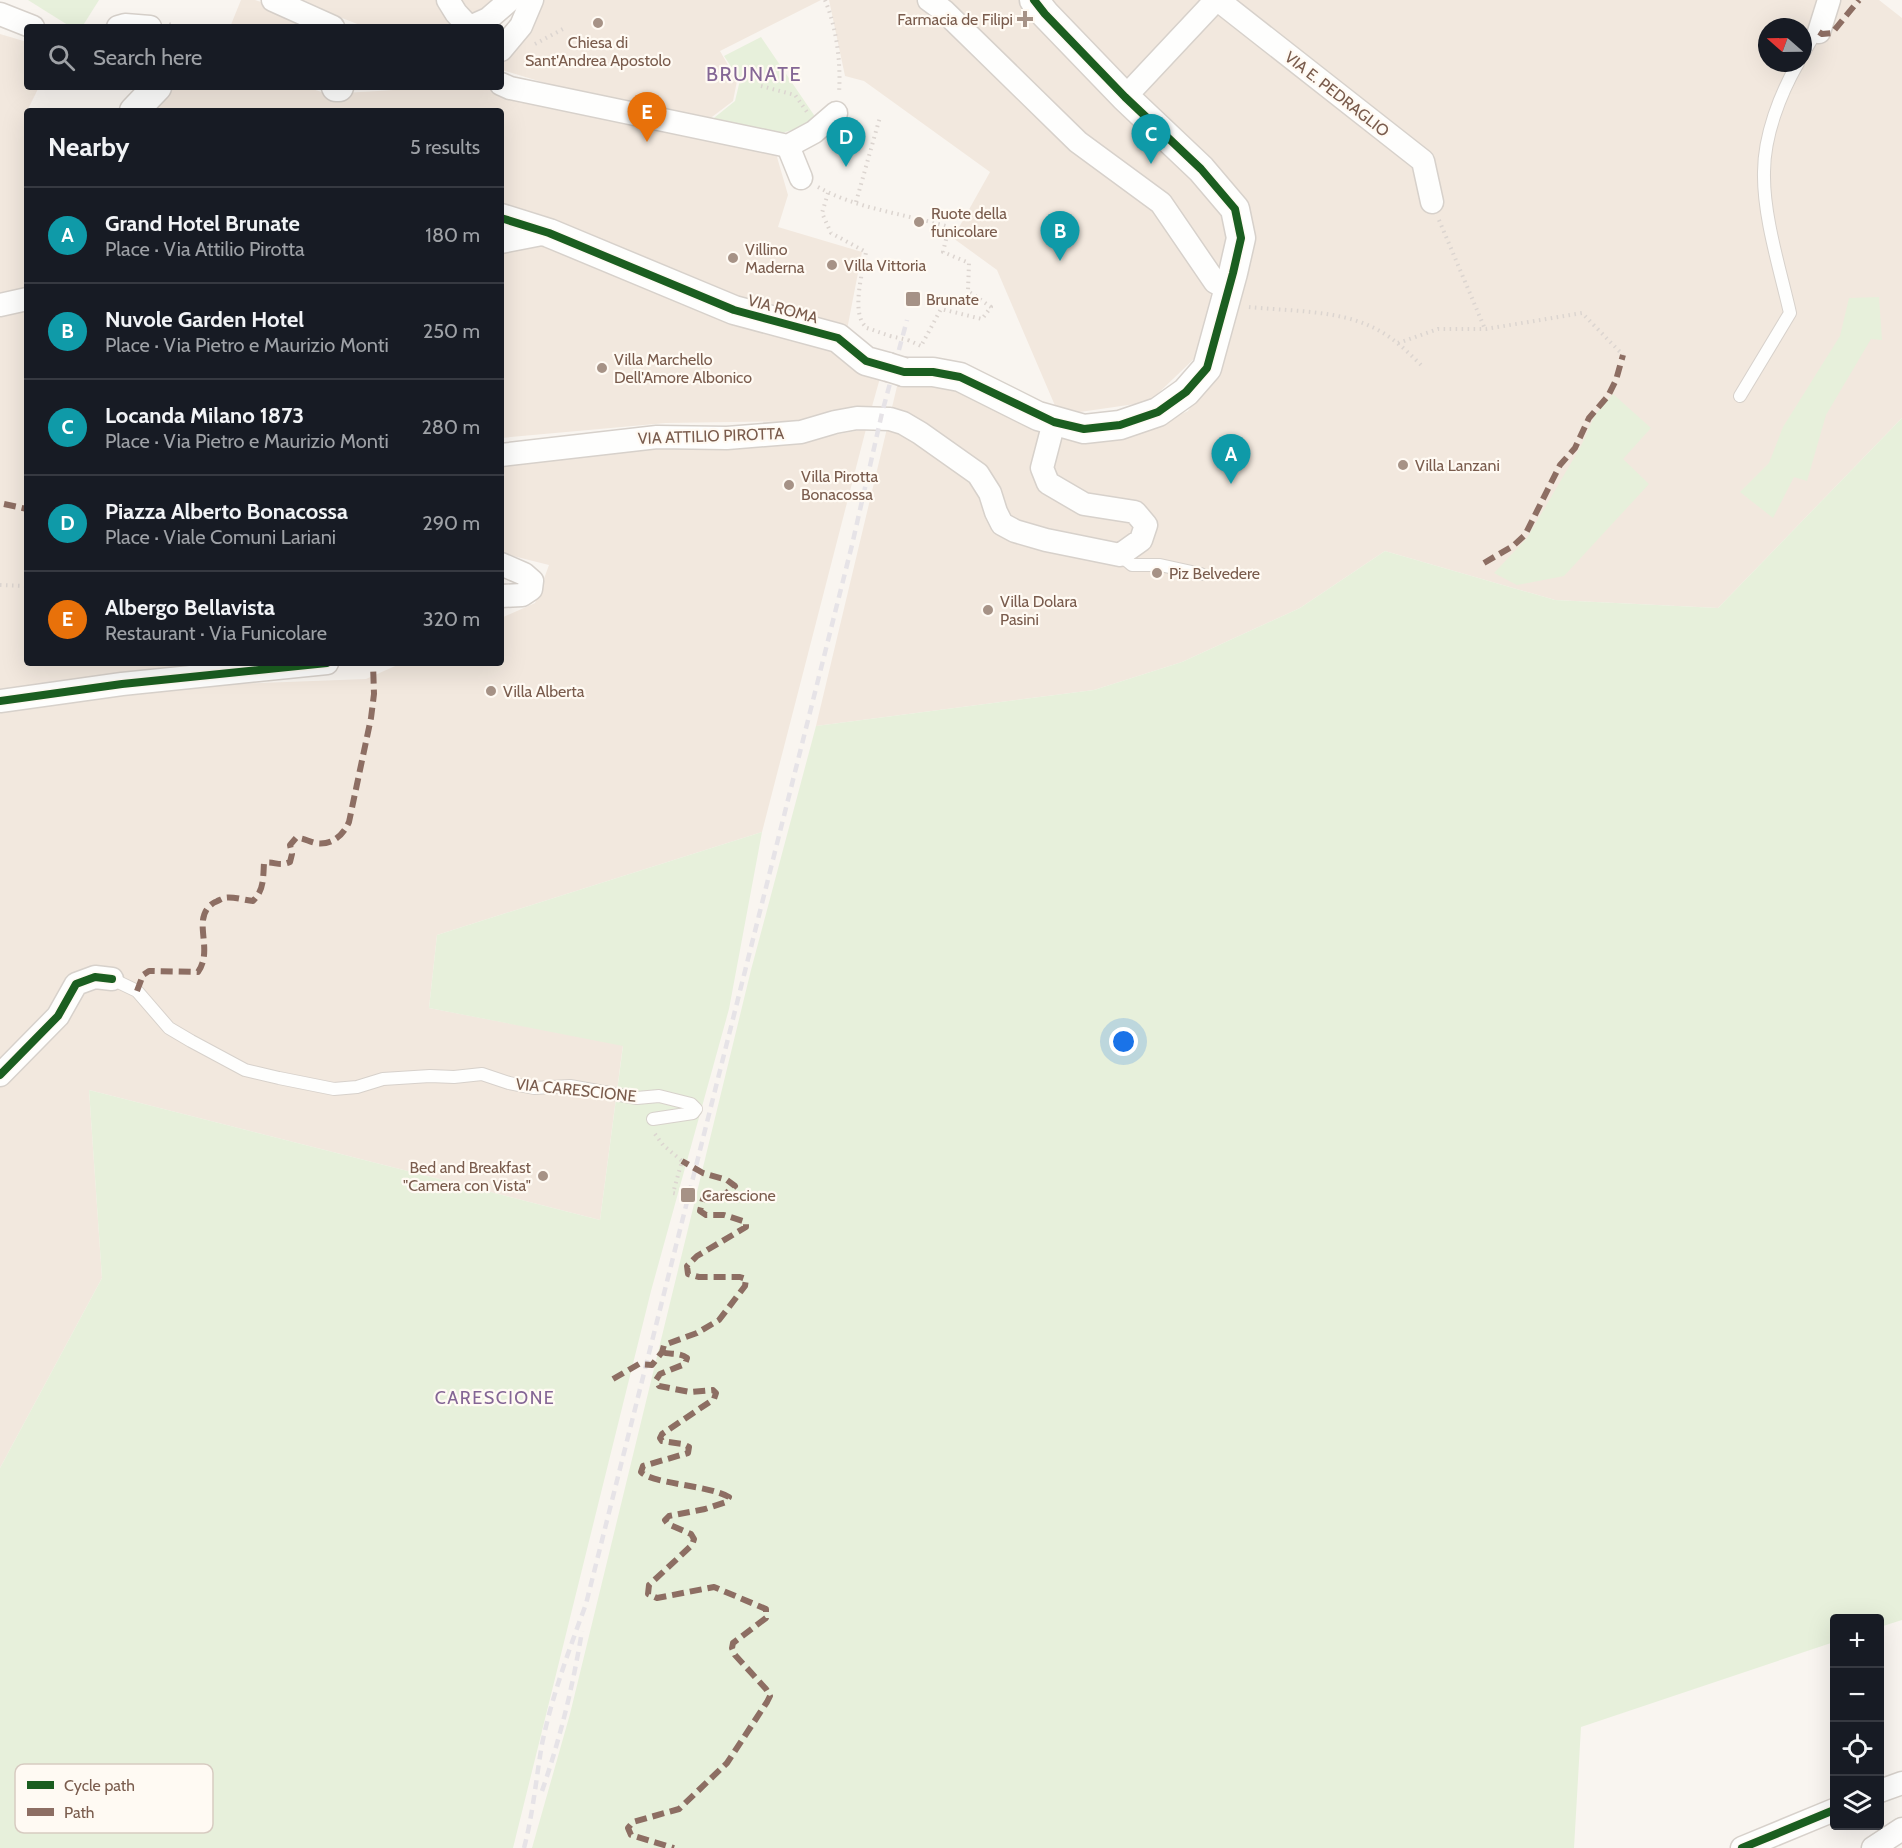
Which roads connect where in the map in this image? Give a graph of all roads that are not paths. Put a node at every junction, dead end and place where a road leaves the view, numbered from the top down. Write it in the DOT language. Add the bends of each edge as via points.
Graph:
graph roads {
  1 [pos="273,0"];
  2 [pos="448,0"];
  3 [pos="510,0"];
  4 [pos="532,0"];
  5 [pos="929,0"];
  6 [pos="1034,0"];
  7 [pos="1217,0"];
  8 [pos="1829,0"];
  9 [pos="0,14"];
  10 [pos="25,24"];
  11 [pos="326,24"];
  12 [pos="467,24"];
  13 [pos="477,24"];
  14 [pos="1819,29"];
  15 [pos="1812,40"];
  16 [pos="504,46"];
  17 [pos="1793,72"];
  18 [pos="504,85"];
  19 [pos="154,90"];
  20 [pos="1125,98"];
  21 [pos="137,108"];
  22 [pos="836,113"];
  23 [pos="788,146"];
  24 [pos="801,178"];
  25 [pos="1432,202"];
  26 [pos="504,219"];
  27 [pos="549,233"];
  28 [pos="504,241"];
  29 [pos="1226,297"];
  30 [pos="24,300"];
  31 [pos="0,305"];
  32 [pos="1740,396"];
  33 [pos="1054,422"];
  34 [pos="504,455"];
  35 [pos="1120,555"];
  36 [pos="504,565"];
  37 [pos="1201,574"];
  38 [pos="504,596"];
  39 [pos="298,666"];
  40 [pos="0,701"];
  41 [pos="111,979"];
  42 [pos="0,1075"];
  43 [pos="653,1119"];
  44 [pos="1902,1783"];
  45 [pos="1884,1790"];
  46 [pos="1830,1812"];
  47 [pos="1902,1829"];
  48 [pos="1742,1848"];
  49 [pos="1873,1848"];
  1 -- 11 [label="street"];
  2 -- 12 [label="street"];
  3 -- 13 [label="street"];
  4 -- 16 [label="street" via="521,26"];
  5 -- 29 [label="street" via="1078,142 1161,203"];
  6 -- 20 [label="street, VIA ROMA"];
  7 -- 20 [label="street"];
  7 -- 25 [label="street, VIA E. PEDRAGLIO" via="1424,161"];
  8 -- 14 [label="street"];
  9 -- 10 [label="street"];
  14 -- 15 [label="lane"];
  17 -- 32 [label="lane" via="1772,124 1764,172 1767,207 1790,313"];
  18 -- 23 [label="street"];
  19 -- 21 [label="street"];
  20 -- 29 [label="street, VIA ROMA" via="1201,169 1235,209 1240,238"];
  22 -- 23 [label="street" via="814,132"];
  23 -- 24 [label="street"];
  26 -- 27 [label="street, VIA ROMA"];
  27 -- 28 [label="street"];
  27 -- 33 [label="street, VIA ROMA" via="734,310 838,338 866,361 896,370 960,377"];
  29 -- 33 [label="street, VIA ROMA" via="1207,368 1186,392 1158,412 1120,425 1084,429"];
  30 -- 31 [label="street"];
  33 -- 35 [label="street" via="1042,468 1048,483 1084,504 1135,512 1146,525 1142,540"];
  34 -- 35 [label="street, VIA ATTILIO PIROTTA" via="657,437 727,438 801,432 857,418 890,419 920,433 978,474 1002,524 1046,540"];
  35 -- 37 [label="lane" via="1132,565 1160,565"];
  36 -- 38 [label="street" via="532,581 531,588 522,595"];
  39 -- 40 [label="street"];
  41 -- 42 [label="street, VIA CARESCIONE" via="95,977 76,984 58,1017"];
  41 -- 43 [label="lane, VIA CARESCIONE" via="137,991 169,1028 245,1070 334,1089 383,1079 482,1074 534,1088 570,1086 637,1098 659,1096 691,1104 696,1109 693,1113"];
  44 -- 45 [label="street"];
  46 -- 48 [label="street"];
  47 -- 49 [label="street"];
}
